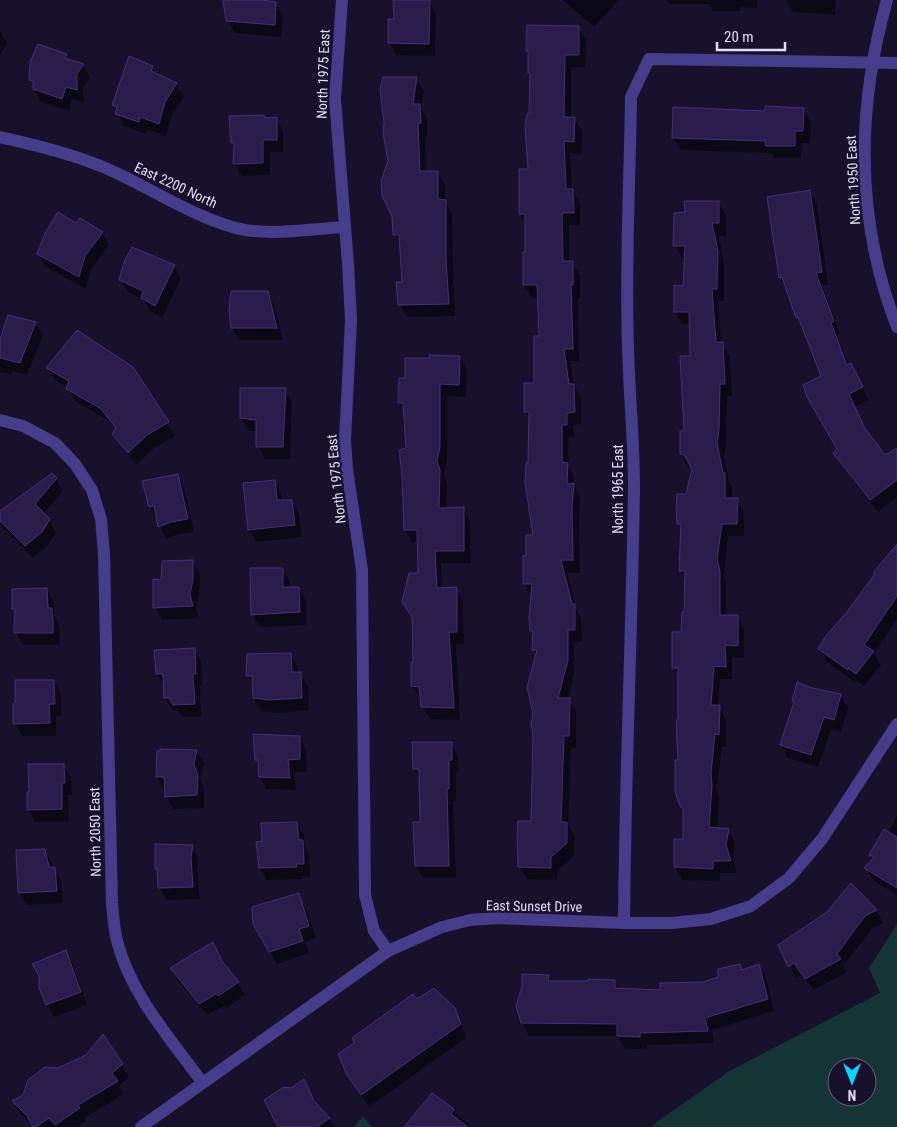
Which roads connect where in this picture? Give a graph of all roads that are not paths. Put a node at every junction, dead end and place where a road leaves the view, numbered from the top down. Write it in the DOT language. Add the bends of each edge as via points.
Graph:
graph roads {
  1 [pos="342,0"];
  2 [pos="888,0"];
  3 [pos="874,62"];
  4 [pos="897,63"];
  5 [pos="0,137"];
  6 [pos="344,227"];
  7 [pos="897,327"];
  8 [pos="0,420"];
  9 [pos="897,724"];
  10 [pos="624,923"];
  11 [pos="388,951"];
  12 [pos="202,1082"];
  13 [pos="141,1127"];
  1 -- 6 [label="street, North 1975 East" via="335,99"];
  2 -- 3 [label="street, North 1950 East"];
  3 -- 4 [label="street"];
  3 -- 7 [label="street, North 1950 East" via="864,148 867,204 878,269"];
  3 -- 10 [label="street, North 1965 East" via="648,59 631,96 628,329 634,484"];
  5 -- 6 [label="street, East 2200 North" via="102,167 212,220 245,230 279,232"];
  6 -- 11 [label="street, North 1975 East" via="351,320 345,440 362,570 365,895 374,931"];
  8 -- 12 [label="street, North 2050 East" via="23,426 55,443 75,464 92,490 101,520 104,555 112,903 116,940 143,1002"];
  9 -- 10 [label="street, East Sunset Drive" via="822,839 789,878 751,906 711,919"];
  10 -- 11 [label="street, East Sunset Drive" via="497,918 470,920"];
  11 -- 12 [label="street, East Sunset Drive"];
  12 -- 13 [label="street, East Sunset Drive"];
}
